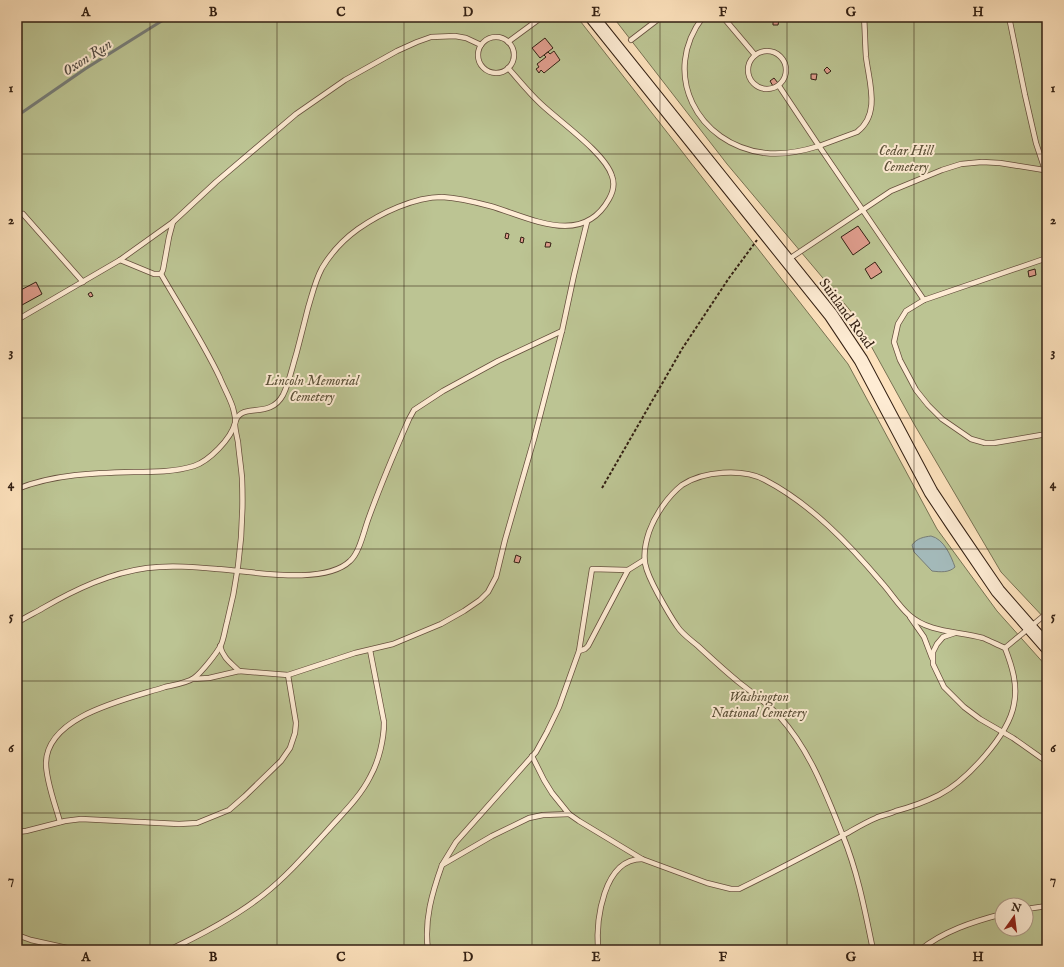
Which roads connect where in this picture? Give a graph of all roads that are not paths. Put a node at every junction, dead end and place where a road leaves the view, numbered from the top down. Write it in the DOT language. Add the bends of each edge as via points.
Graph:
graph roads {
  1 [pos="542,17"];
  2 [pos="592,17"];
  3 [pos="661,17"];
  4 [pos="703,17"];
  5 [pos="723,17"];
  6 [pos="864,17"];
  7 [pos="1009,17"];
  8 [pos="631,40"];
  9 [pos="508,42"];
  10 [pos="481,45"];
  11 [pos="755,55"];
  12 [pos="508,68"];
  13 [pos="779,86"];
  14 [pos="819,146"];
  15 [pos="1044,170"];
  16 [pos="1047,176"];
  17 [pos="863,210"];
  18 [pos="23,214"];
  19 [pos="173,222"];
  20 [pos="587,222"];
  21 [pos="1047,258"];
  22 [pos="120,260"];
  23 [pos="788,260"];
  24 [pos="161,274"];
  25 [pos="82,282"];
  26 [pos="924,300"];
  27 [pos="17,320"];
  28 [pos="562,331"];
  29 [pos="235,423"];
  30 [pos="1047,434"];
  31 [pos="17,489"];
  32 [pos="644,560"];
  33 [pos="628,570"];
  34 [pos="237,571"];
  35 [pos="1047,613"];
  36 [pos="909,616"];
  37 [pos="17,623"];
  38 [pos="1030,628"];
  39 [pos="955,633"];
  40 [pos="220,646"];
  41 [pos="1047,647"];
  42 [pos="1005,648"];
  43 [pos="370,650"];
  44 [pos="579,651"];
  45 [pos="932,658"];
  46 [pos="239,671"];
  47 [pos="288,675"];
  48 [pos="193,679"];
  49 [pos="1003,732"];
  50 [pos="532,756"];
  51 [pos="1047,762"];
  52 [pos="569,814"];
  53 [pos="60,822"];
  54 [pos="17,832"];
  55 [pos="843,836"];
  56 [pos="642,859"];
  57 [pos="442,865"];
  58 [pos="1047,906"];
  59 [pos="1034,908"];
  60 [pos="994,916"];
  61 [pos="17,935"];
  62 [pos="76,950"];
  63 [pos="169,950"];
  64 [pos="428,950"];
  65 [pos="598,950"];
  66 [pos="873,950"];
  67 [pos="920,950"];
  1 -- 9 [label="lane"];
  2 -- 23 [label="main road, Suitland Road"];
  3 -- 8 [label="lane"];
  4 -- 14 [label="lane" via="690,41 684,71 691,102 701,120 720,137 734,145 766,153 777,154"];
  5 -- 11 [label="lane"];
  6 -- 14 [label="lane" via="872,104 868,120 857,132"];
  7 -- 15 [label="lane" via="1024,95"];
  9 -- 10 [label="lane" via="495,37 487,39"];
  9 -- 12 [label="lane" via="514,54"];
  10 -- 12 [label="lane" via="478,59 485,70 498,73"];
  10 -- 19 [label="lane" via="455,36 431,37 397,51 345,80 296,114"];
  11 -- 13 [label="lane" via="748,68 750,79 759,88 773,89"];
  11 -- 13 [label="lane" via="769,50 783,58 787,73"];
  12 -- 20 [label="lane" via="539,102 600,156 609,168 614,182 613,191 601,210"];
  13 -- 14 [label="lane"];
  14 -- 17 [label="lane"];
  15 -- 16 [label="lane"];
  15 -- 17 [label="lane" via="1000,163 961,164 891,191"];
  17 -- 23 [label="lane"];
  17 -- 26 [label="lane"];
  18 -- 25 [label="lane"];
  19 -- 22 [label="lane"];
  19 -- 24 [label="lane"];
  20 -- 28 [label="lane"];
  20 -- 29 [label="lane" via="570,227 554,226 488,205 441,197 415,202 378,217 342,242 320,271 290,377 281,399 265,410 246,411 240,414"];
  21 -- 26 [label="lane"];
  22 -- 24 [label="lane" via="154,274"];
  22 -- 25 [label="lane"];
  23 -- 38 [label="main road, Suitland Road" via="861,360 932,492 953,525 998,591"];
  24 -- 29 [label="lane" via="210,357 233,408"];
  25 -- 27 [label="lane"];
  26 -- 30 [label="lane" via="900,318 894,342 900,360 916,390 928,405 966,436 985,443"];
  28 -- 34 [label="lane" via="498,361 414,410 377,495 355,555 346,564 328,572 298,576"];
  28 -- 43 [label="lane" via="493,584 480,600 441,624 394,644"];
  29 -- 31 [label="lane" via="223,444 192,467 68,476 44,480"];
  29 -- 34 [label="lane" via="242,502"];
  32 -- 33 [label="lane"];
  32 -- 36 [label="lane" via="644,550 651,527 678,488 700,476 712,473 756,476 806,506 860,558"];
  32 -- 55 [label="lane" via="654,587 678,628 775,712 796,739 812,763"];
  33 -- 44 [label="lane" via="588,646"];
  33 -- 44 [label="lane" via="592,569"];
  34 -- 37 [label="lane" via="192,567 148,568 126,572 65,595"];
  34 -- 40 [label="lane"];
  35 -- 38 [label="lane"];
  36 -- 39 [label="lane" via="926,625"];
  36 -- 45 [label="lane" via="924,637"];
  38 -- 41 [label="main road, Suitland Road"];
  38 -- 42 [label="lane"];
  39 -- 42 [label="lane" via="983,638"];
  39 -- 45 [label="lane" via="937,644"];
  40 -- 46 [label="lane" via="226,659"];
  40 -- 48 [label="lane"];
  42 -- 49 [label="lane" via="1016,687 1014,705"];
  43 -- 47 [label="lane"];
  43 -- 63 [label="lane" via="384,730 374,769 364,788 307,854 263,895 198,936"];
  44 -- 50 [label="lane" via="559,707"];
  45 -- 49 [label="lane" via="950,695 980,719"];
  46 -- 47 [label="lane"];
  46 -- 48 [label="lane"];
  47 -- 53 [label="lane" via="296,724 290,748 281,761 229,810 197,823 185,824 81,819"];
  48 -- 53 [label="lane" via="99,708 62,728 49,749 46,765"];
  49 -- 51 [label="lane"];
  49 -- 55 [label="lane" via="967,775 940,794 878,817"];
  50 -- 52 [label="lane" via="552,793"];
  50 -- 57 [label="lane" via="456,842"];
  52 -- 56 [label="lane"];
  52 -- 57 [label="lane" via="529,818"];
  53 -- 54 [label="lane" via="26,832"];
  55 -- 56 [label="lane" via="739,889 707,883"];
  55 -- 66 [label="lane" via="860,885"];
  56 -- 65 [label="lane" via="629,861 612,875 601,908"];
  57 -- 64 [label="lane" via="432,892 427,917"];
  58 -- 59 [label="lane"];
  60 -- 67 [label="lane" via="956,928"];
  61 -- 62 [label="lane"];
}
